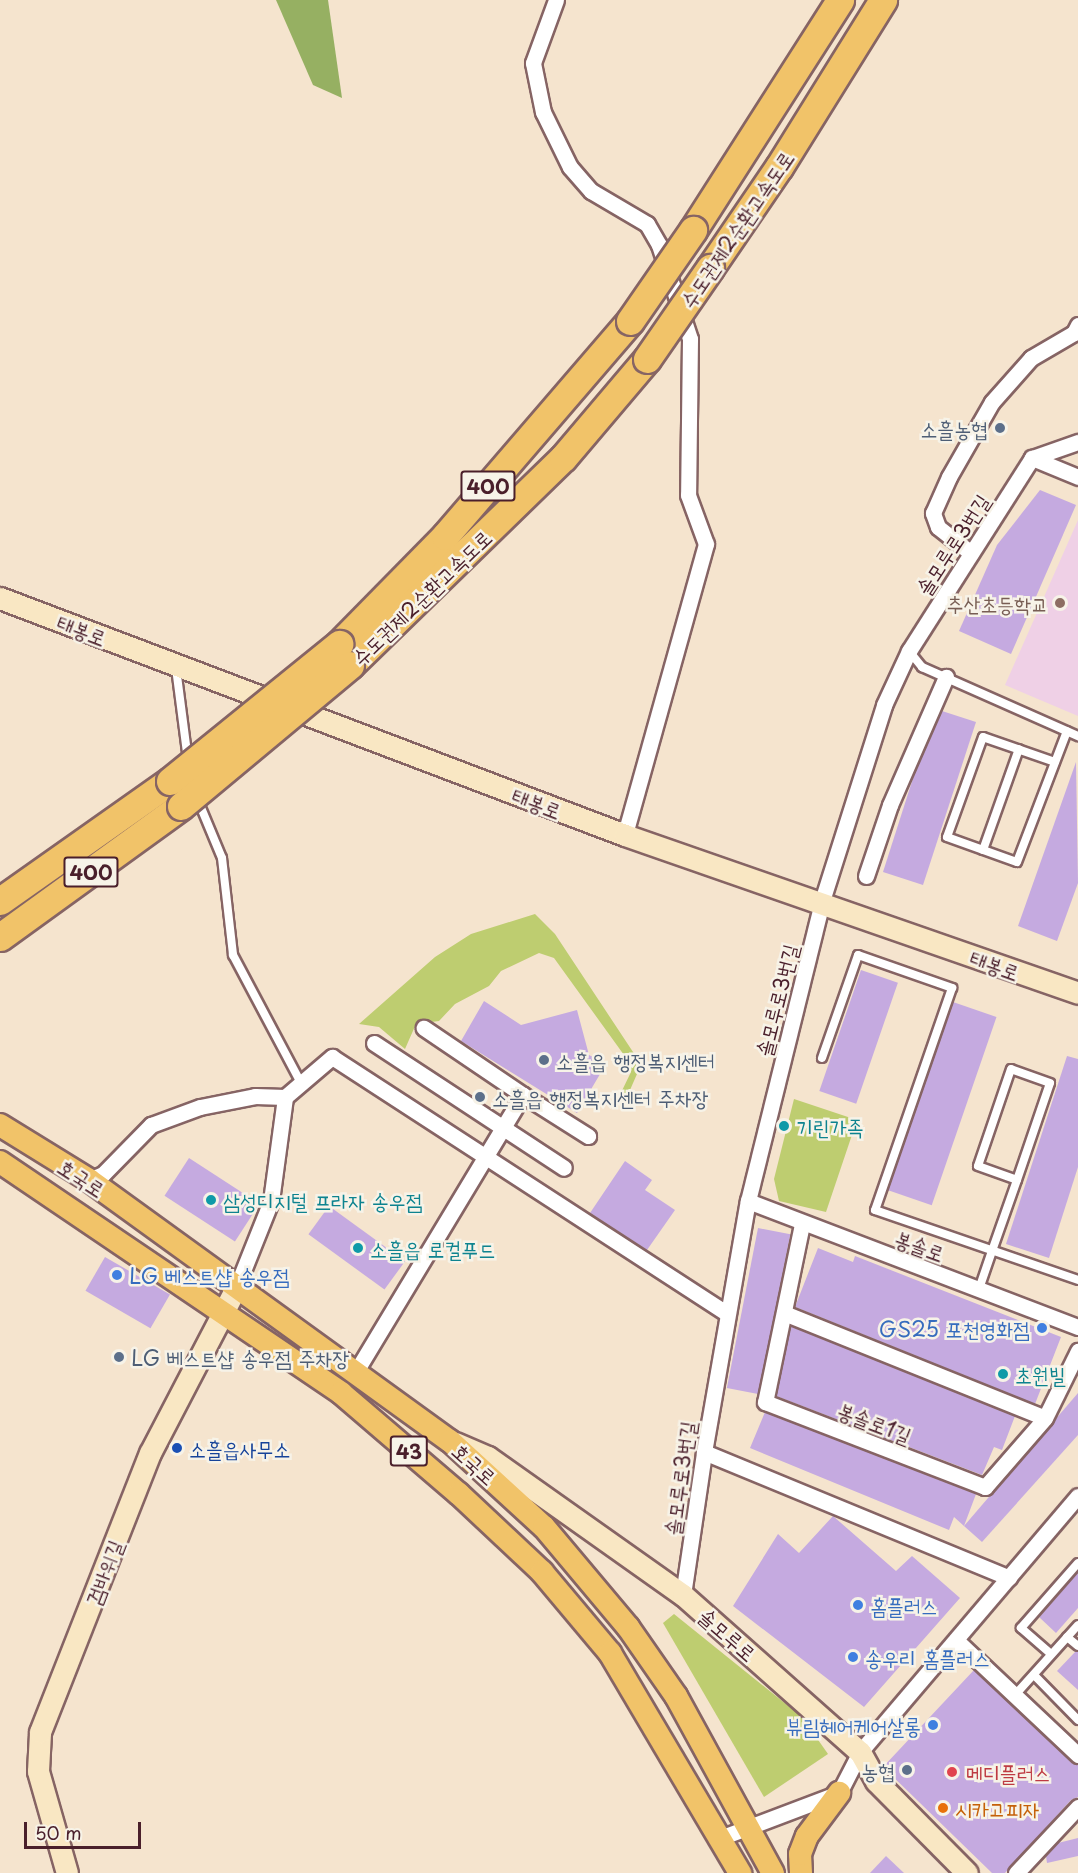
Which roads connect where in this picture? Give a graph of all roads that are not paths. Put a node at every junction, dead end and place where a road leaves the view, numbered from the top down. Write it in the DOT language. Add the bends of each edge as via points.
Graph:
graph roads {
  1 [pos="556,0"];
  2 [pos="840,0"];
  3 [pos="883,0"];
  4 [pos="1078,326"];
  5 [pos="1078,442"];
  6 [pos="1032,458"];
  7 [pos="1076,475"];
  8 [pos="971,553"];
  9 [pos="0,598"];
  10 [pos="909,651"];
  11 [pos="344,655"];
  12 [pos="175,664"];
  13 [pos="946,677"];
  14 [pos="1067,731"];
  15 [pos="1078,736"];
  16 [pos="1019,749"];
  17 [pos="1055,762"];
  18 [pos="183,787"];
  19 [pos="624,835"];
  20 [pos="983,850"];
  21 [pos="866,876"];
  22 [pos="822,901"];
  23 [pos="0,902"];
  24 [pos="0,937"];
  25 [pos="1078,993"];
  26 [pos="424,1028"];
  27 [pos="374,1043"];
  28 [pos="822,1058"];
  29 [pos="302,1083"];
  30 [pos="523,1095"];
  31 [pos="285,1097"];
  32 [pos="0,1125"];
  33 [pos="502,1129"];
  34 [pos="588,1136"];
  35 [pos="483,1158"];
  36 [pos="0,1162"];
  37 [pos="564,1168"];
  38 [pos="89,1180"];
  39 [pos="1017,1180"];
  40 [pos="748,1201"];
  41 [pos="802,1224"];
  42 [pos="992,1251"];
  43 [pos="1078,1280"];
  44 [pos="237,1286"];
  45 [pos="979,1290"];
  46 [pos="223,1311"];
  47 [pos="784,1313"];
  48 [pos="727,1314"];
  49 [pos="1078,1327"];
  50 [pos="1078,1351"];
  51 [pos="355,1373"];
  52 [pos="1045,1418"];
  53 [pos="450,1441"];
  54 [pos="704,1452"];
  55 [pos="1078,1496"];
  56 [pos="1078,1563"];
  57 [pos="1009,1578"];
  58 [pos="683,1595"];
  59 [pos="1078,1625"];
  60 [pos="1067,1636"];
  61 [pos="956,1640"];
  62 [pos="1078,1646"];
  63 [pos="1051,1654"];
  64 [pos="1034,1675"];
  65 [pos="1015,1695"];
  66 [pos="1078,1720"];
  67 [pos="706,1750"];
  68 [pos="860,1752"];
  69 [pos="1078,1755"];
  70 [pos="679,1766"];
  71 [pos="839,1793"];
  72 [pos="1078,1808"];
  73 [pos="747,1827"];
  74 [pos="720,1838"];
  75 [pos="67,1873"];
  76 [pos="740,1873"];
  77 [pos="773,1873"];
  78 [pos="801,1873"];
  79 [pos="968,1873"];
  80 [pos="1016,1873"];
  1 -- 19 [label="street" via="533,63 543,112 570,167 591,191 646,224 658,245 690,339 688,495 706,544"];
  2 -- 11 [label="highway, 수도권제2순환고속도로 / 400, bridge" via="630,321"];
  3 -- 11 [label="highway, 수도권제2순환고속도로 / 400, bridge" via="778,167 647,359 563,458"];
  4 -- 8 [label="street" via="1074,333 1031,358 992,402 949,477 933,513 938,527"];
  5 -- 6 [label="street"];
  6 -- 7 [label="street"];
  6 -- 8 [label="street, 솔모루로3번길"];
  8 -- 10 [label="street, 솔모루로3번길"];
  9 -- 12 [label="main road, 태봉로"];
  10 -- 13 [label="lane" via="922,667"];
  10 -- 22 [label="street, 솔모루로3번길" via="884,705"];
  11 -- 18 [label="highway, 수도권제2순환고속도로 / 400, bridge"];
  12 -- 18 [label="lane"];
  12 -- 19 [label="main road, 태봉로"];
  13 -- 14 [label="lane"];
  13 -- 21 [label="street" via="890,805"];
  14 -- 15 [label="lane"];
  14 -- 17 [label="lane"];
  16 -- 17 [label="lane"];
  16 -- 20 [label="lane"];
  16 -- 20 [label="lane" via="983,736 947,837"];
  17 -- 20 [label="lane" via="1017,862"];
  18 -- 23 [label="highway, 수도권제2순환고속도로 / 400"];
  18 -- 24 [label="highway, 수도권제2순환고속도로 / 400"];
  18 -- 29 [label="lane" via="222,858 233,955"];
  19 -- 22 [label="main road, 태봉로"];
  22 -- 25 [label="main road, 태봉로"];
  22 -- 40 [label="street, 솔모루로3번길"];
  26 -- 30 [label="street"];
  27 -- 33 [label="street"];
  28 -- 42 [label="lane" via="858,955 952,988 875,1210"];
  29 -- 31 [label="street"];
  29 -- 35 [label="street" via="332,1057"];
  30 -- 33 [label="street"];
  30 -- 34 [label="street"];
  31 -- 38 [label="street" via="255,1096 211,1105 151,1125 103,1174"];
  31 -- 44 [label="street" via="272,1201"];
  32 -- 38 [label="main road, 호국로 / 43"];
  33 -- 35 [label="street"];
  33 -- 37 [label="street"];
  35 -- 48 [label="street"];
  35 -- 51 [label="street"];
  36 -- 46 [label="main road, 호국로 / 43"];
  38 -- 44 [label="main road, 호국로 / 43"];
  39 -- 39 [label="lane" via="1050,1083 1011,1069 978,1166"];
  39 -- 42 [label="lane"];
  40 -- 41 [label="street, 봉솔로"];
  40 -- 48 [label="street, 솔모루로3번길"];
  41 -- 45 [label="street, 봉솔로"];
  41 -- 47 [label="street, 봉솔로1길"];
  42 -- 43 [label="lane"];
  42 -- 45 [label="lane"];
  44 -- 46 [label="main road, 검바위길"];
  44 -- 51 [label="main road, 호국로 / 43"];
  45 -- 49 [label="street, 봉솔로"];
  46 -- 70 [label="main road, 호국로 / 43" via="340,1393 459,1494 542,1572 610,1653"];
  46 -- 75 [label="main road, 검바위길" via="150,1452 40,1732 38,1772"];
  47 -- 52 [label="street"];
  47 -- 52 [label="street, 봉솔로1길" via="765,1402 985,1487"];
  48 -- 54 [label="street, 솔모루로3번길"];
  50 -- 52 [label="street, 봉솔로1길"];
  51 -- 53 [label="main road, 호국로 / 43"];
  53 -- 58 [label="main road, 솔모루로" via="488,1457"];
  53 -- 67 [label="main road, 호국로 / 43" via="544,1527 602,1593 676,1696"];
  54 -- 57 [label="street"];
  54 -- 58 [label="street, 솔모루로3번길"];
  55 -- 57 [label="street"];
  56 -- 63 [label="lane" via="1021,1628"];
  57 -- 61 [label="street"];
  58 -- 68 [label="main road, 솔모루로"];
  59 -- 60 [label="lane"];
  60 -- 62 [label="lane"];
  60 -- 63 [label="lane"];
  61 -- 65 [label="street"];
  61 -- 68 [label="street"];
  63 -- 64 [label="lane"];
  64 -- 65 [label="lane"];
  64 -- 66 [label="lane"];
  65 -- 69 [label="street"];
  67 -- 70 [label="main road"];
  67 -- 73 [label="main road, 호국로 / 43"];
  68 -- 71 [label="street"];
  68 -- 79 [label="main road, 솔모루로" via="876,1780"];
  70 -- 74 [label="main road, 호국로 / 43"];
  71 -- 73 [label="street"];
  71 -- 78 [label="main road" via="807,1836 800,1854"];
  72 -- 80 [label="street"];
  73 -- 74 [label="street"];
  73 -- 77 [label="main road, 호국로 / 43"];
  74 -- 76 [label="main road, 호국로 / 43"];
}
